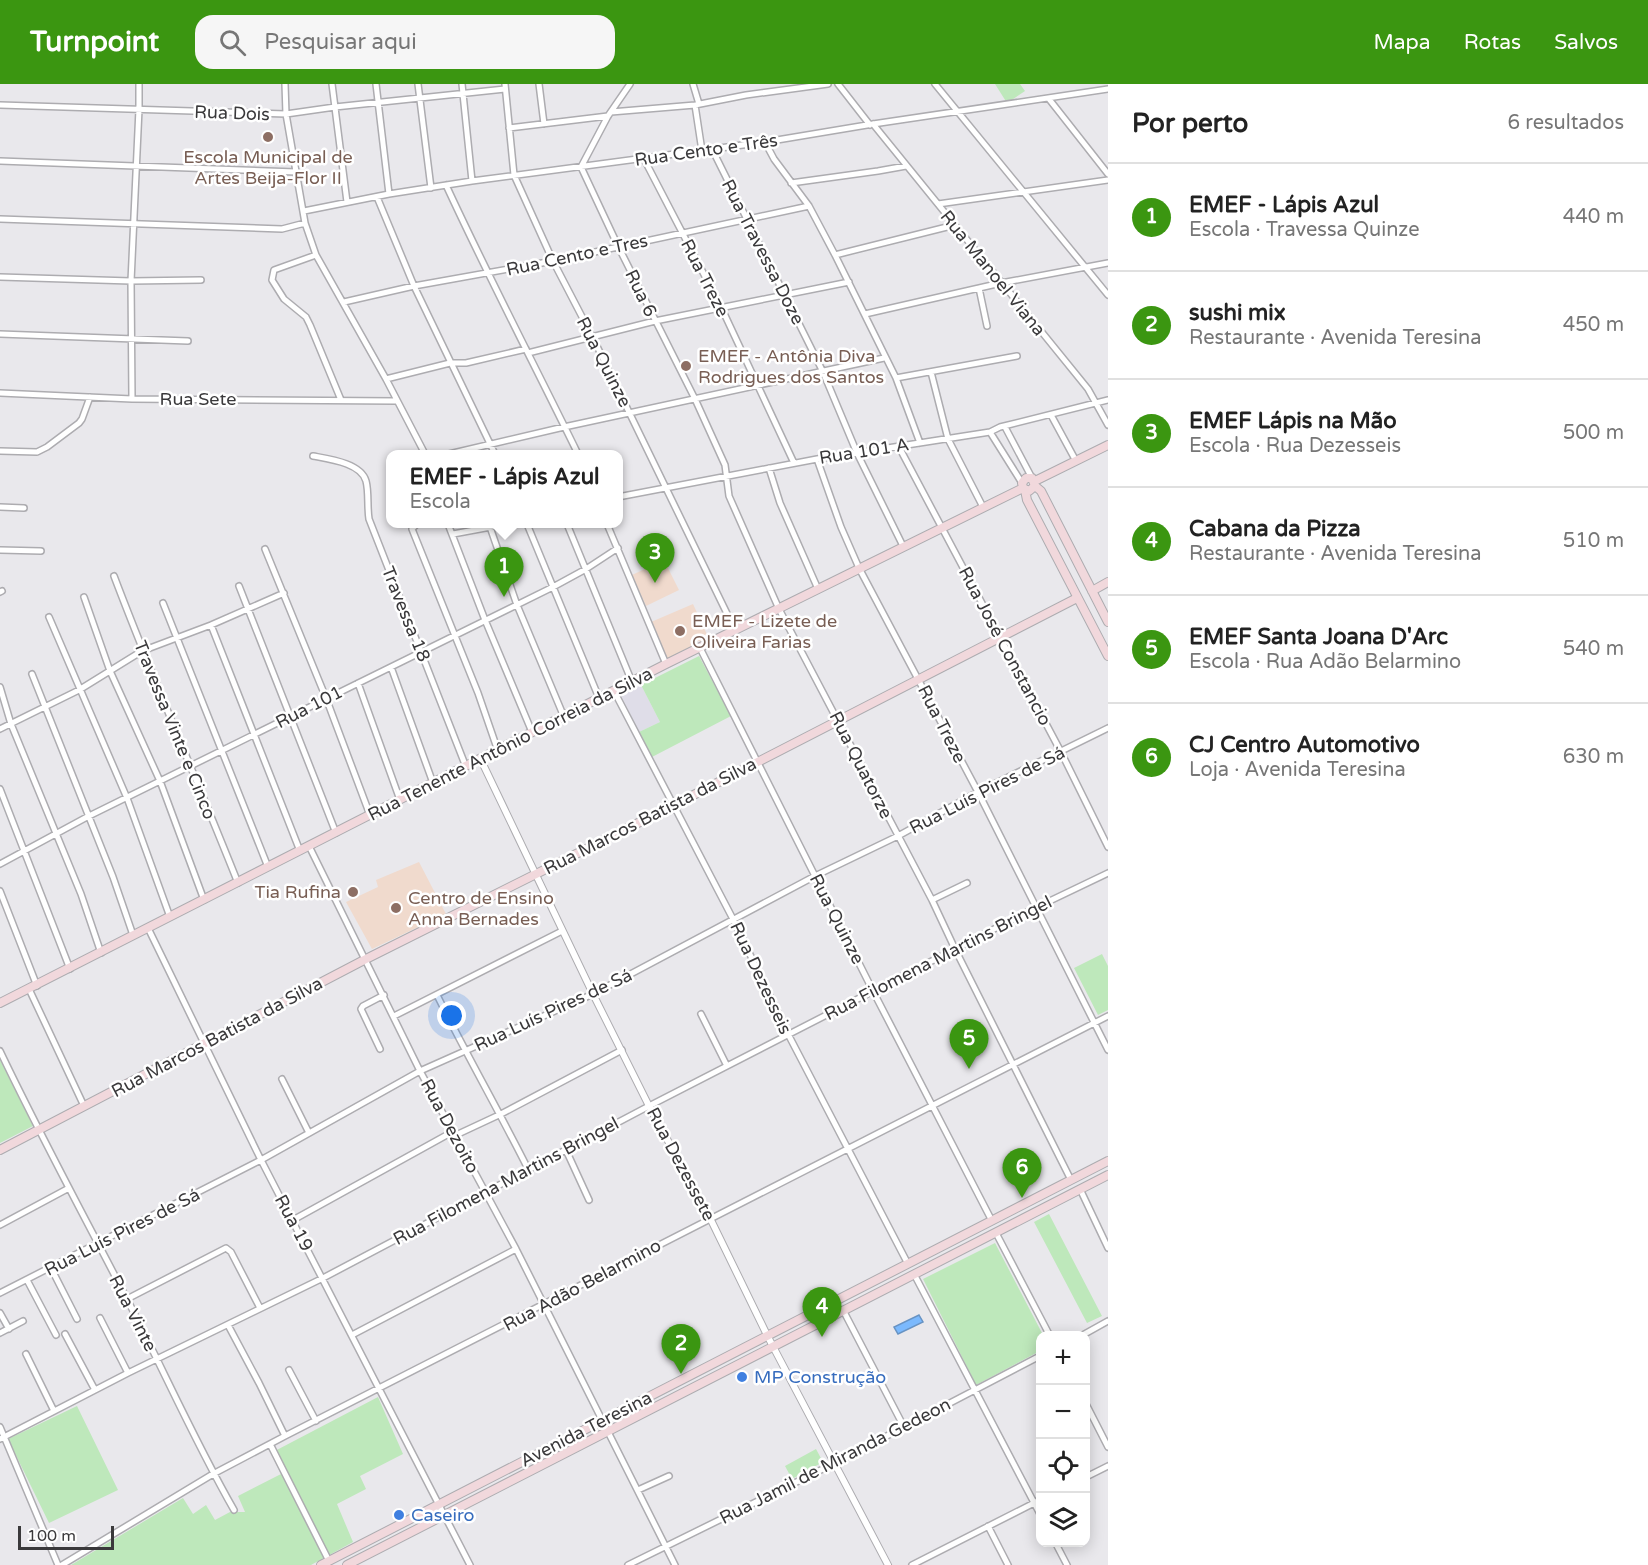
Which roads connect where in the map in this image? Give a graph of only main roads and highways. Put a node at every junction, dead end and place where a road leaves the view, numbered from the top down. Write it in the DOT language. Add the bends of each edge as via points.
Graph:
graph roads {
  1 [pos="1108,445"];
  2 [pos="1034,482"];
  3 [pos="1023,487"];
  4 [pos="1108,582"];
  5 [pos="1092,591"];
  6 [pos="1077,598"];
  7 [pos="1108,622"];
  8 [pos="1108,657"];
  9 [pos="0,1002"];
  10 [pos="0,1150"];
  11 [pos="1108,1161"];
  12 [pos="1108,1175"];
  13 [pos="1026,1203"];
  14 [pos="1032,1215"];
  15 [pos="742,1350"];
  16 [pos="747,1359"];
  17 [pos="719,1361"];
  18 [pos="724,1371"];
  19 [pos="325,1563"];
  20 [pos="346,1565"];
  1 -- 2 [label="main road"];
  2 -- 3 [label="main road" via="1031,491"];
  2 -- 3 [label="main road" via="1026,478"];
  2 -- 5 [label="main road"];
  3 -- 6 [label="main road"];
  3 -- 9 [label="main road, Rua Tenente Antônio Correia da Silva"];
  4 -- 5 [label="main road"];
  5 -- 6 [label="main road" via="1088,602"];
  5 -- 6 [label="main road" via="1080,587"];
  5 -- 7 [label="main road"];
  6 -- 8 [label="main road"];
  6 -- 10 [label="main road, Rua Marcos Batista da Silva" via="366,959"];
  11 -- 13 [label="main road, Avenida Teresina"];
  12 -- 14 [label="main road, Avenida Teresina"];
  13 -- 14 [label="main road"];
  13 -- 15 [label="main road, Avenida Teresina"];
  14 -- 16 [label="main road, Avenida Teresina"];
  15 -- 16 [label="main road"];
  15 -- 17 [label="main road, Avenida Teresina"];
  16 -- 18 [label="main road, Avenida Teresina"];
  17 -- 18 [label="main road"];
  17 -- 19 [label="main road, Avenida Teresina"];
  18 -- 20 [label="main road, Avenida Teresina"];
}
